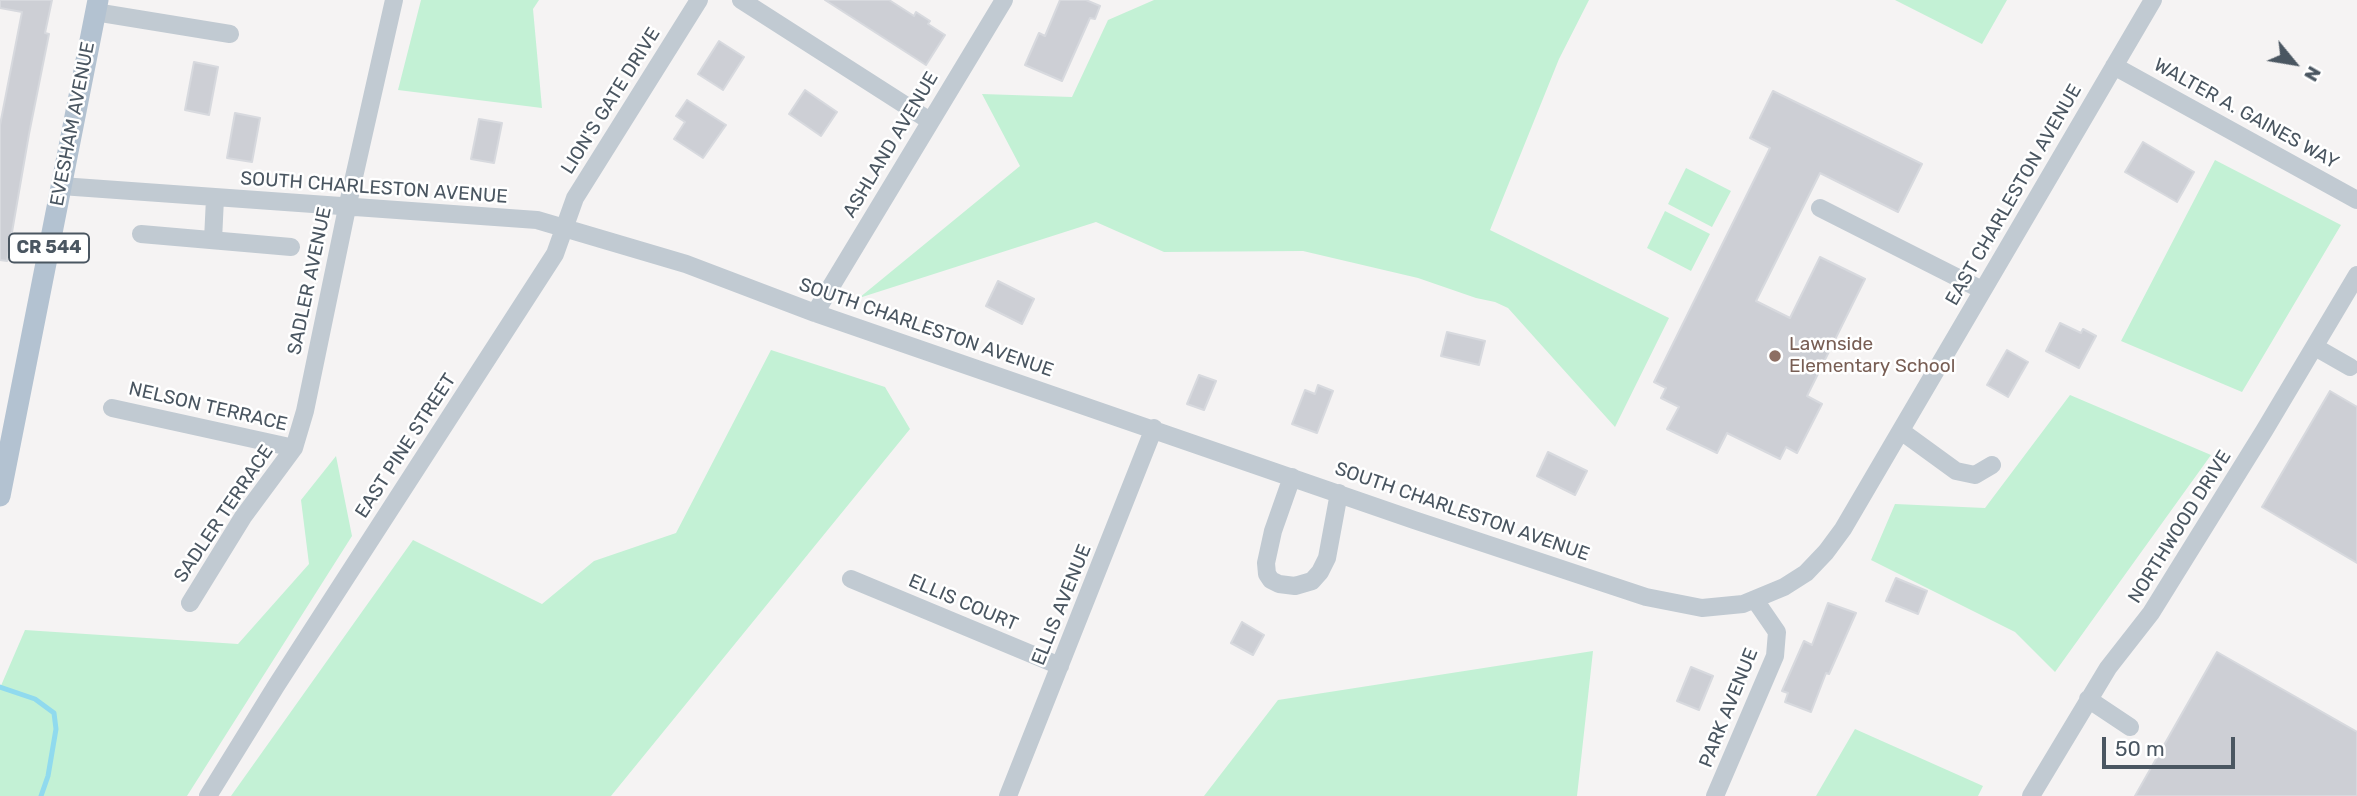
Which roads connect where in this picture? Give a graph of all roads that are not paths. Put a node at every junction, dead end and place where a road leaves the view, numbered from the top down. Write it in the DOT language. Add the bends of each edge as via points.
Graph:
graph roads {
  1 [pos="394,0"];
  2 [pos="699,0"];
  3 [pos="741,0"];
  4 [pos="1004,0"];
  5 [pos="2153,0"];
  6 [pos="97,6"];
  7 [pos="230,34"];
  8 [pos="2114,66"];
  9 [pos="930,121"];
  10 [pos="61,186"];
  11 [pos="215,198"];
  12 [pos="2357,200"];
  13 [pos="347,208"];
  14 [pos="1820,208"];
  15 [pos="564,226"];
  16 [pos="141,233"];
  17 [pos="213,240"];
  18 [pos="291,247"];
  19 [pos="2357,275"];
  20 [pos="1982,290"];
  21 [pos="815,313"];
  22 [pos="2315,347"];
  23 [pos="2350,367"];
  24 [pos="112,408"];
  25 [pos="1154,428"];
  26 [pos="1901,431"];
  27 [pos="294,448"];
  28 [pos="1992,465"];
  29 [pos="1292,477"];
  30 [pos="1339,493"];
  31 [pos="0,496"];
  32 [pos="851,579"];
  33 [pos="1755,600"];
  34 [pos="190,603"];
  35 [pos="1060,666"];
  36 [pos="2088,699"];
  37 [pos="2130,727"];
  38 [pos="208,796"];
  39 [pos="1007,796"];
  40 [pos="1715,796"];
  41 [pos="2031,796"];
  1 -- 13 [label="street, SADLER AVENUE"];
  2 -- 15 [label="street, LION'S GATE DRIVE" via="575,198"];
  3 -- 9 [label="street"];
  4 -- 9 [label="street, ASHLAND AVENUE"];
  5 -- 8 [label="street, EAST CHARLESTON AVENUE"];
  6 -- 7 [label="street"];
  6 -- 10 [label="main road, EVESHAM AVENUE / CR 544"];
  8 -- 12 [label="street, WALTER A. GAINES WAY"];
  8 -- 20 [label="street, EAST CHARLESTON AVENUE"];
  9 -- 21 [label="street, ASHLAND AVENUE"];
  10 -- 11 [label="street, SOUTH CHARLESTON AVENUE"];
  10 -- 31 [label="main road, EVESHAM AVENUE / CR 544"];
  11 -- 13 [label="street, SOUTH CHARLESTON AVENUE"];
  11 -- 17 [label="street"];
  13 -- 15 [label="street, SOUTH CHARLESTON AVENUE" via="537,220"];
  13 -- 27 [label="street, SADLER AVENUE"];
  14 -- 20 [label="street"];
  15 -- 21 [label="street, SOUTH CHARLESTON AVENUE" via="685,264"];
  15 -- 38 [label="street, EAST PINE STREET" via="555,254"];
  16 -- 17 [label="street"];
  17 -- 18 [label="street"];
  19 -- 22 [label="street, NORTHWOOD DRIVE"];
  20 -- 26 [label="street, EAST CHARLESTON AVENUE"];
  21 -- 25 [label="street, SOUTH CHARLESTON AVENUE"];
  22 -- 23 [label="street"];
  22 -- 36 [label="street, NORTHWOOD DRIVE" via="2151,613"];
  24 -- 27 [label="street, NELSON TERRACE"];
  25 -- 29 [label="street, SOUTH CHARLESTON AVENUE"];
  25 -- 35 [label="street, ELLIS AVENUE"];
  26 -- 28 [label="street" via="1956,471 1975,475"];
  26 -- 33 [label="street, EAST CHARLESTON AVENUE" via="1826,552 1806,573"];
  27 -- 34 [label="street, SADLER TERRACE" via="243,517"];
  29 -- 30 [label="street, SOUTH CHARLESTON AVENUE"];
  29 -- 30 [label="street" via="1266,563 1267,573 1279,584 1295,586 1312,581 1320,572"];
  30 -- 33 [label="street, SOUTH CHARLESTON AVENUE" via="1646,597 1702,608"];
  32 -- 35 [label="street, ELLIS COURT"];
  33 -- 40 [label="street, PARK AVENUE" via="1777,632 1775,656"];
  35 -- 39 [label="street, ELLIS AVENUE"];
  36 -- 37 [label="street"];
  36 -- 41 [label="street, NORTHWOOD DRIVE"];
}
